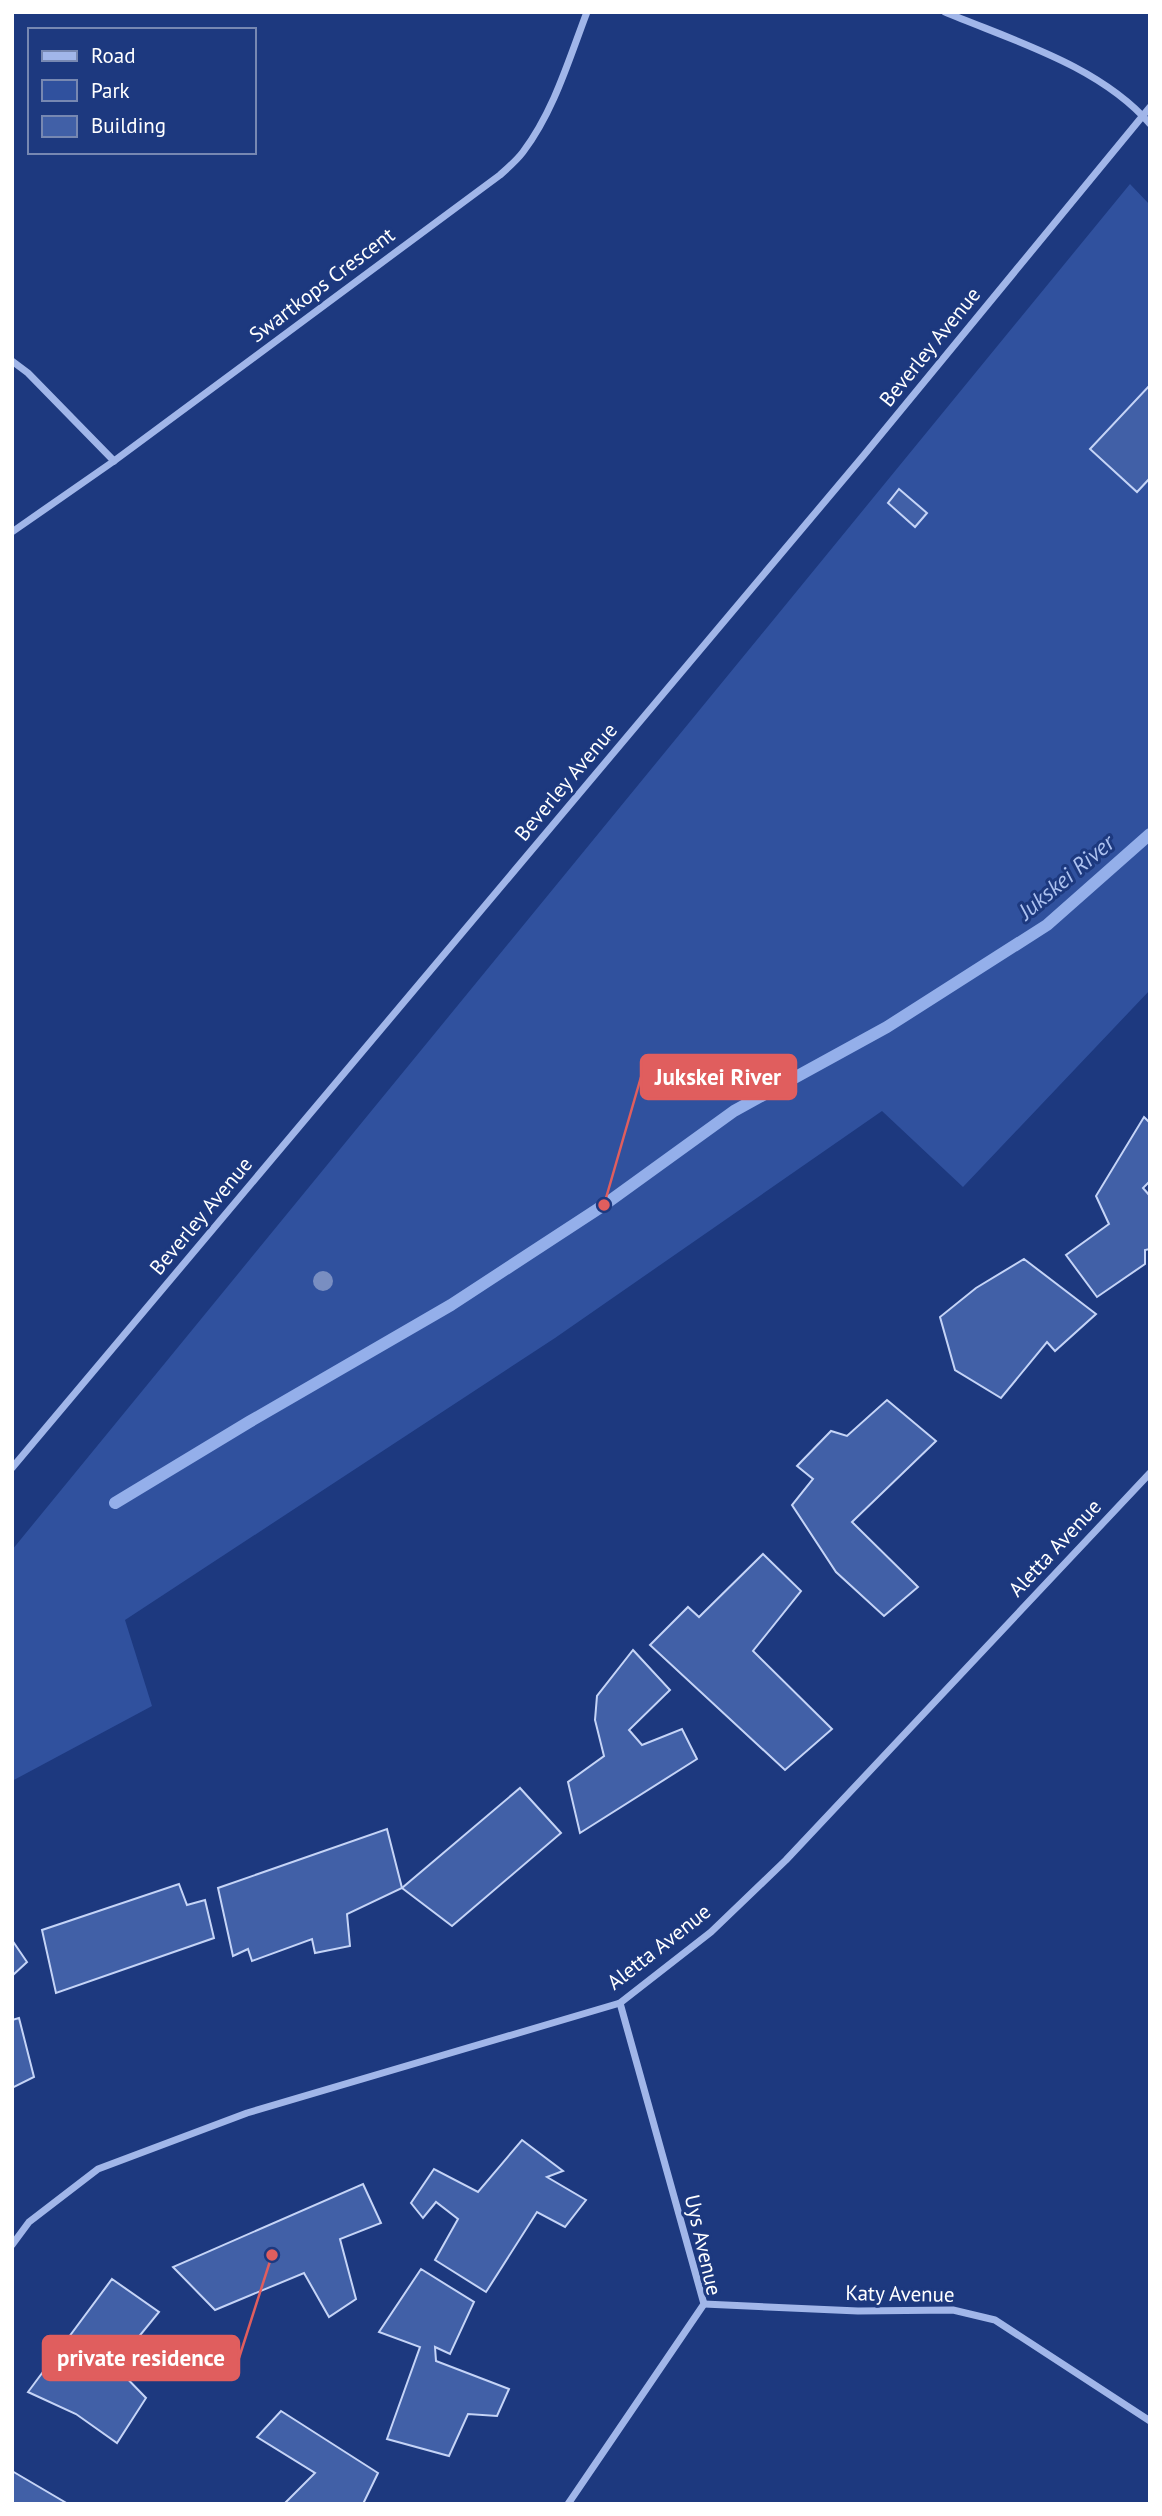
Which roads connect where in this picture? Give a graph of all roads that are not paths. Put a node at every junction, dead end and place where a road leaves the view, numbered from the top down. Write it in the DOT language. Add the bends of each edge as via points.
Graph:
graph roads {
  1 [pos="587,12"];
  2 [pos="945,12"];
  3 [pos="1150,107"];
  4 [pos="1142,116"];
  5 [pos="1150,124"];
  6 [pos="12,360"];
  7 [pos="114,461"];
  8 [pos="12,532"];
  9 [pos="12,1468"];
  10 [pos="1150,1473"];
  11 [pos="620,2003"];
  12 [pos="12,2245"];
  13 [pos="704,2304"];
  14 [pos="1150,2421"];
  15 [pos="568,2504"];
  1 -- 7 [label="street, Swartkops Crescent" via="542,123 523,153 500,175"];
  2 -- 4 [label="street" via="1089,74"];
  3 -- 4 [label="street, Beverley Avenue"];
  4 -- 5 [label="street"];
  4 -- 9 [label="street, Beverley Avenue" via="864,455"];
  6 -- 7 [label="street"];
  7 -- 8 [label="street, Swartkops Crescent"];
  10 -- 11 [label="street, Aletta Avenue" via="786,1860 711,1932"];
  11 -- 12 [label="street, Aletta Avenue" via="247,2113 98,2169 29,2222"];
  11 -- 13 [label="street, Uys Avenue"];
  13 -- 14 [label="street, Katy Avenue" via="953,2310 995,2320"];
  13 -- 15 [label="street, Uys Avenue"];
}
